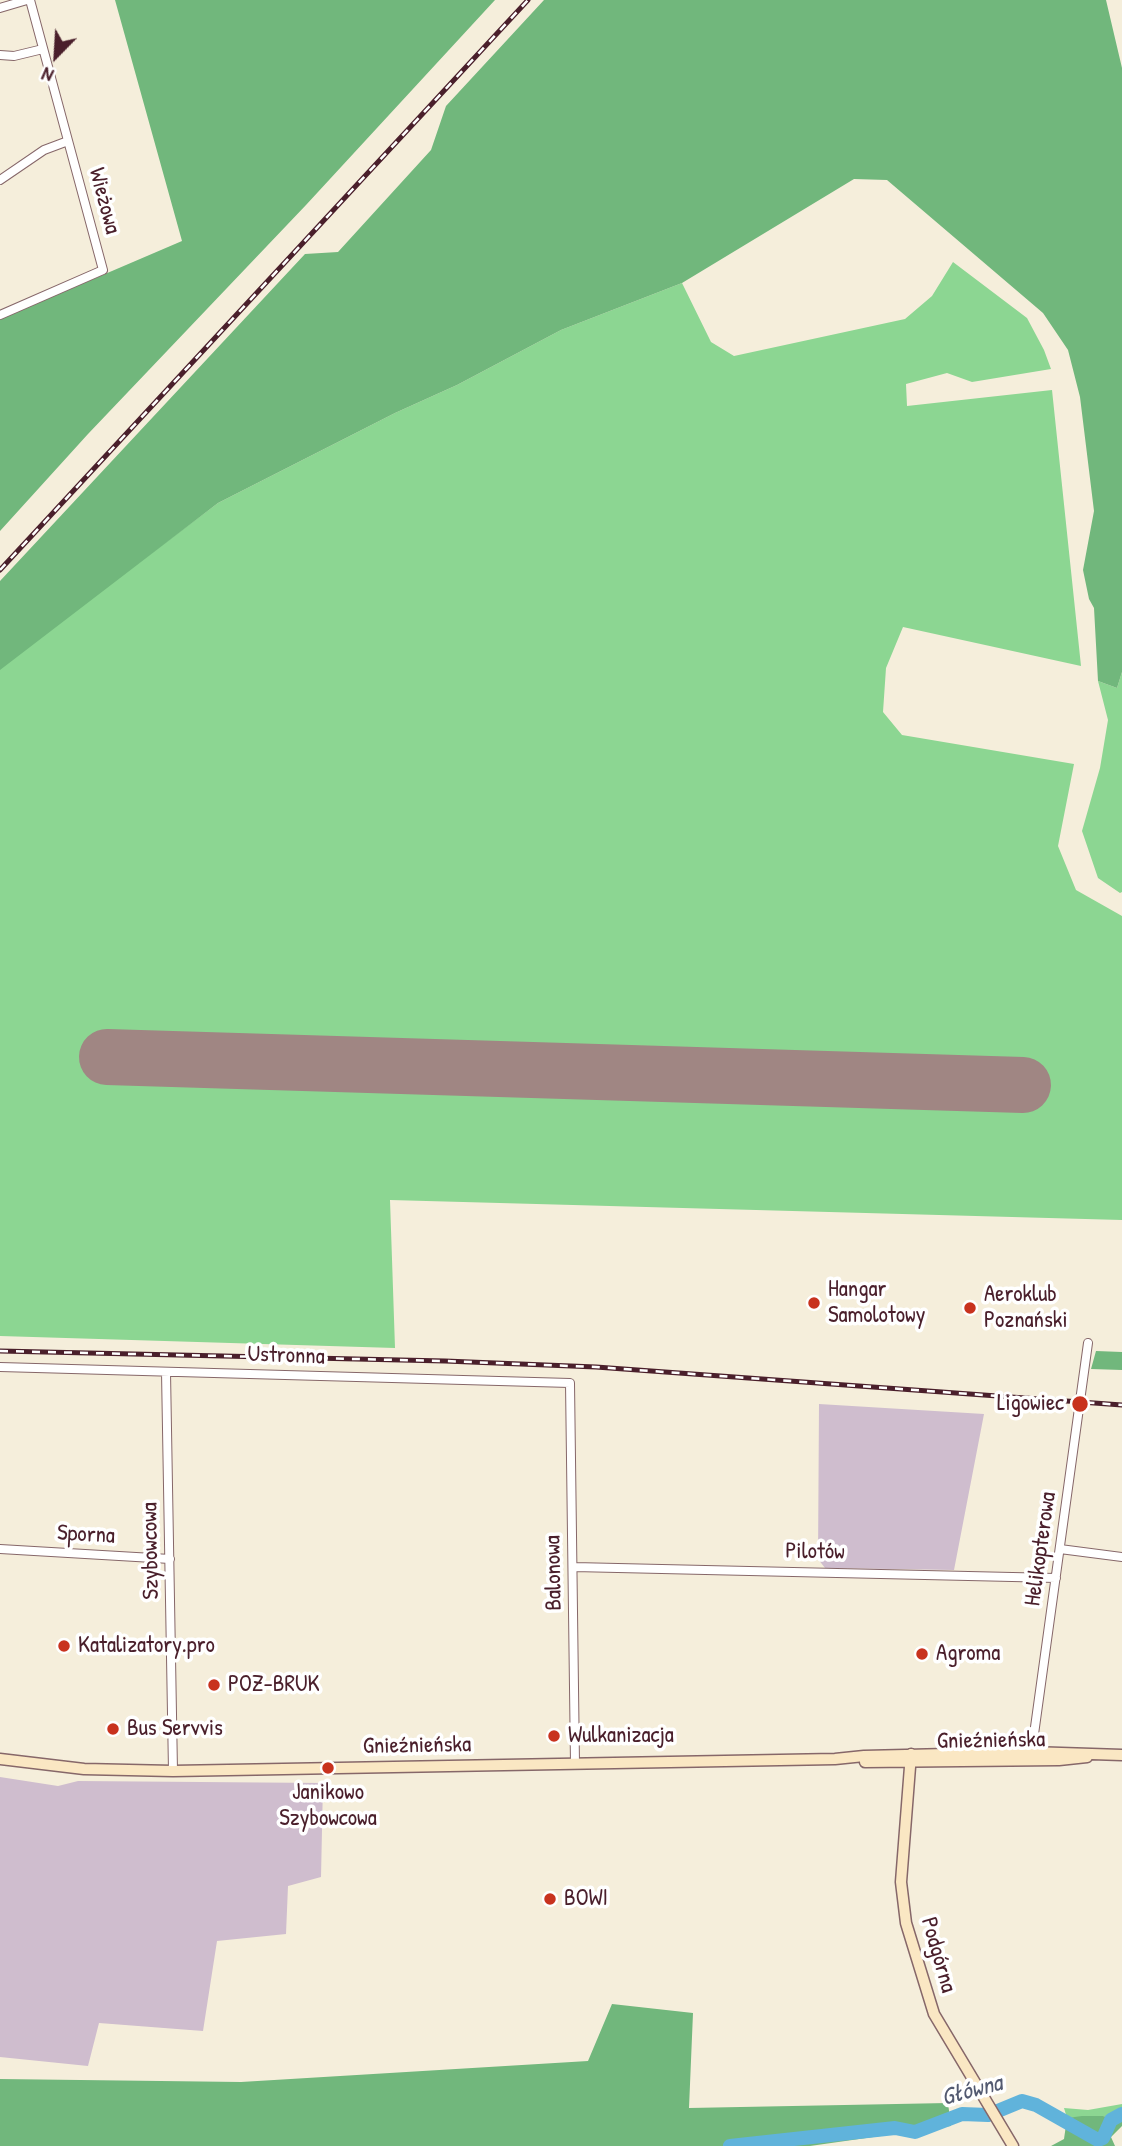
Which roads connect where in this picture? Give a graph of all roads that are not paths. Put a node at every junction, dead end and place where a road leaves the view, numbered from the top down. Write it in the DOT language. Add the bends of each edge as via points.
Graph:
graph roads {
  1 [pos="28,0"];
  2 [pos="0,8"];
  3 [pos="43,49"];
  4 [pos="0,55"];
  5 [pos="68,141"];
  6 [pos="0,180"];
  7 [pos="0,315"];
  8 [pos="1088,1343"];
  9 [pos="0,1367"];
  10 [pos="166,1372"];
  11 [pos="570,1383"];
  12 [pos="0,1549"];
  13 [pos="1060,1549"];
  14 [pos="1122,1556"];
  15 [pos="170,1559"];
  16 [pos="574,1567"];
  17 [pos="1056,1578"];
  18 [pos="1122,1755"];
  19 [pos="1031,1756"];
  20 [pos="911,1758"];
  21 [pos="0,1759"];
  22 [pos="575,1764"];
  23 [pos="173,1771"];
  24 [pos="1013,2146"];
  1 -- 2 [label="street, Wieżowa"];
  1 -- 3 [label="street, Wieżowa"];
  3 -- 4 [label="street"];
  3 -- 5 [label="street, Wieżowa"];
  5 -- 6 [label="street, Wieżowa" via="44,150"];
  5 -- 7 [label="street, Wieżowa" via="103,270"];
  8 -- 13 [label="street, Helikopterowa"];
  9 -- 10 [label="street, Ustronna"];
  10 -- 11 [label="street, Ustronna"];
  10 -- 15 [label="street, Szybowcowa"];
  11 -- 16 [label="street, Balonowa"];
  12 -- 15 [label="street, Sporna"];
  13 -- 14 [label="street"];
  13 -- 17 [label="street, Helikopterowa"];
  15 -- 23 [label="street, Szybowcowa"];
  16 -- 17 [label="street, Pilotów"];
  16 -- 22 [label="street, Balonowa"];
  17 -- 19 [label="street, Helikopterowa"];
  18 -- 19 [label="main road, Gnieźnieńska" via="1071,1760"];
  19 -- 20 [label="main road, Gnieźnieńska"];
  20 -- 22 [label="main road, Gnieźnieńska"];
  20 -- 24 [label="main road, Podgórna" via="901,1882 906,1923 934,2014"];
  21 -- 23 [label="main road, Gnieźnieńska" via="84,1769"];
  22 -- 23 [label="main road, Gnieźnieńska"];
}
